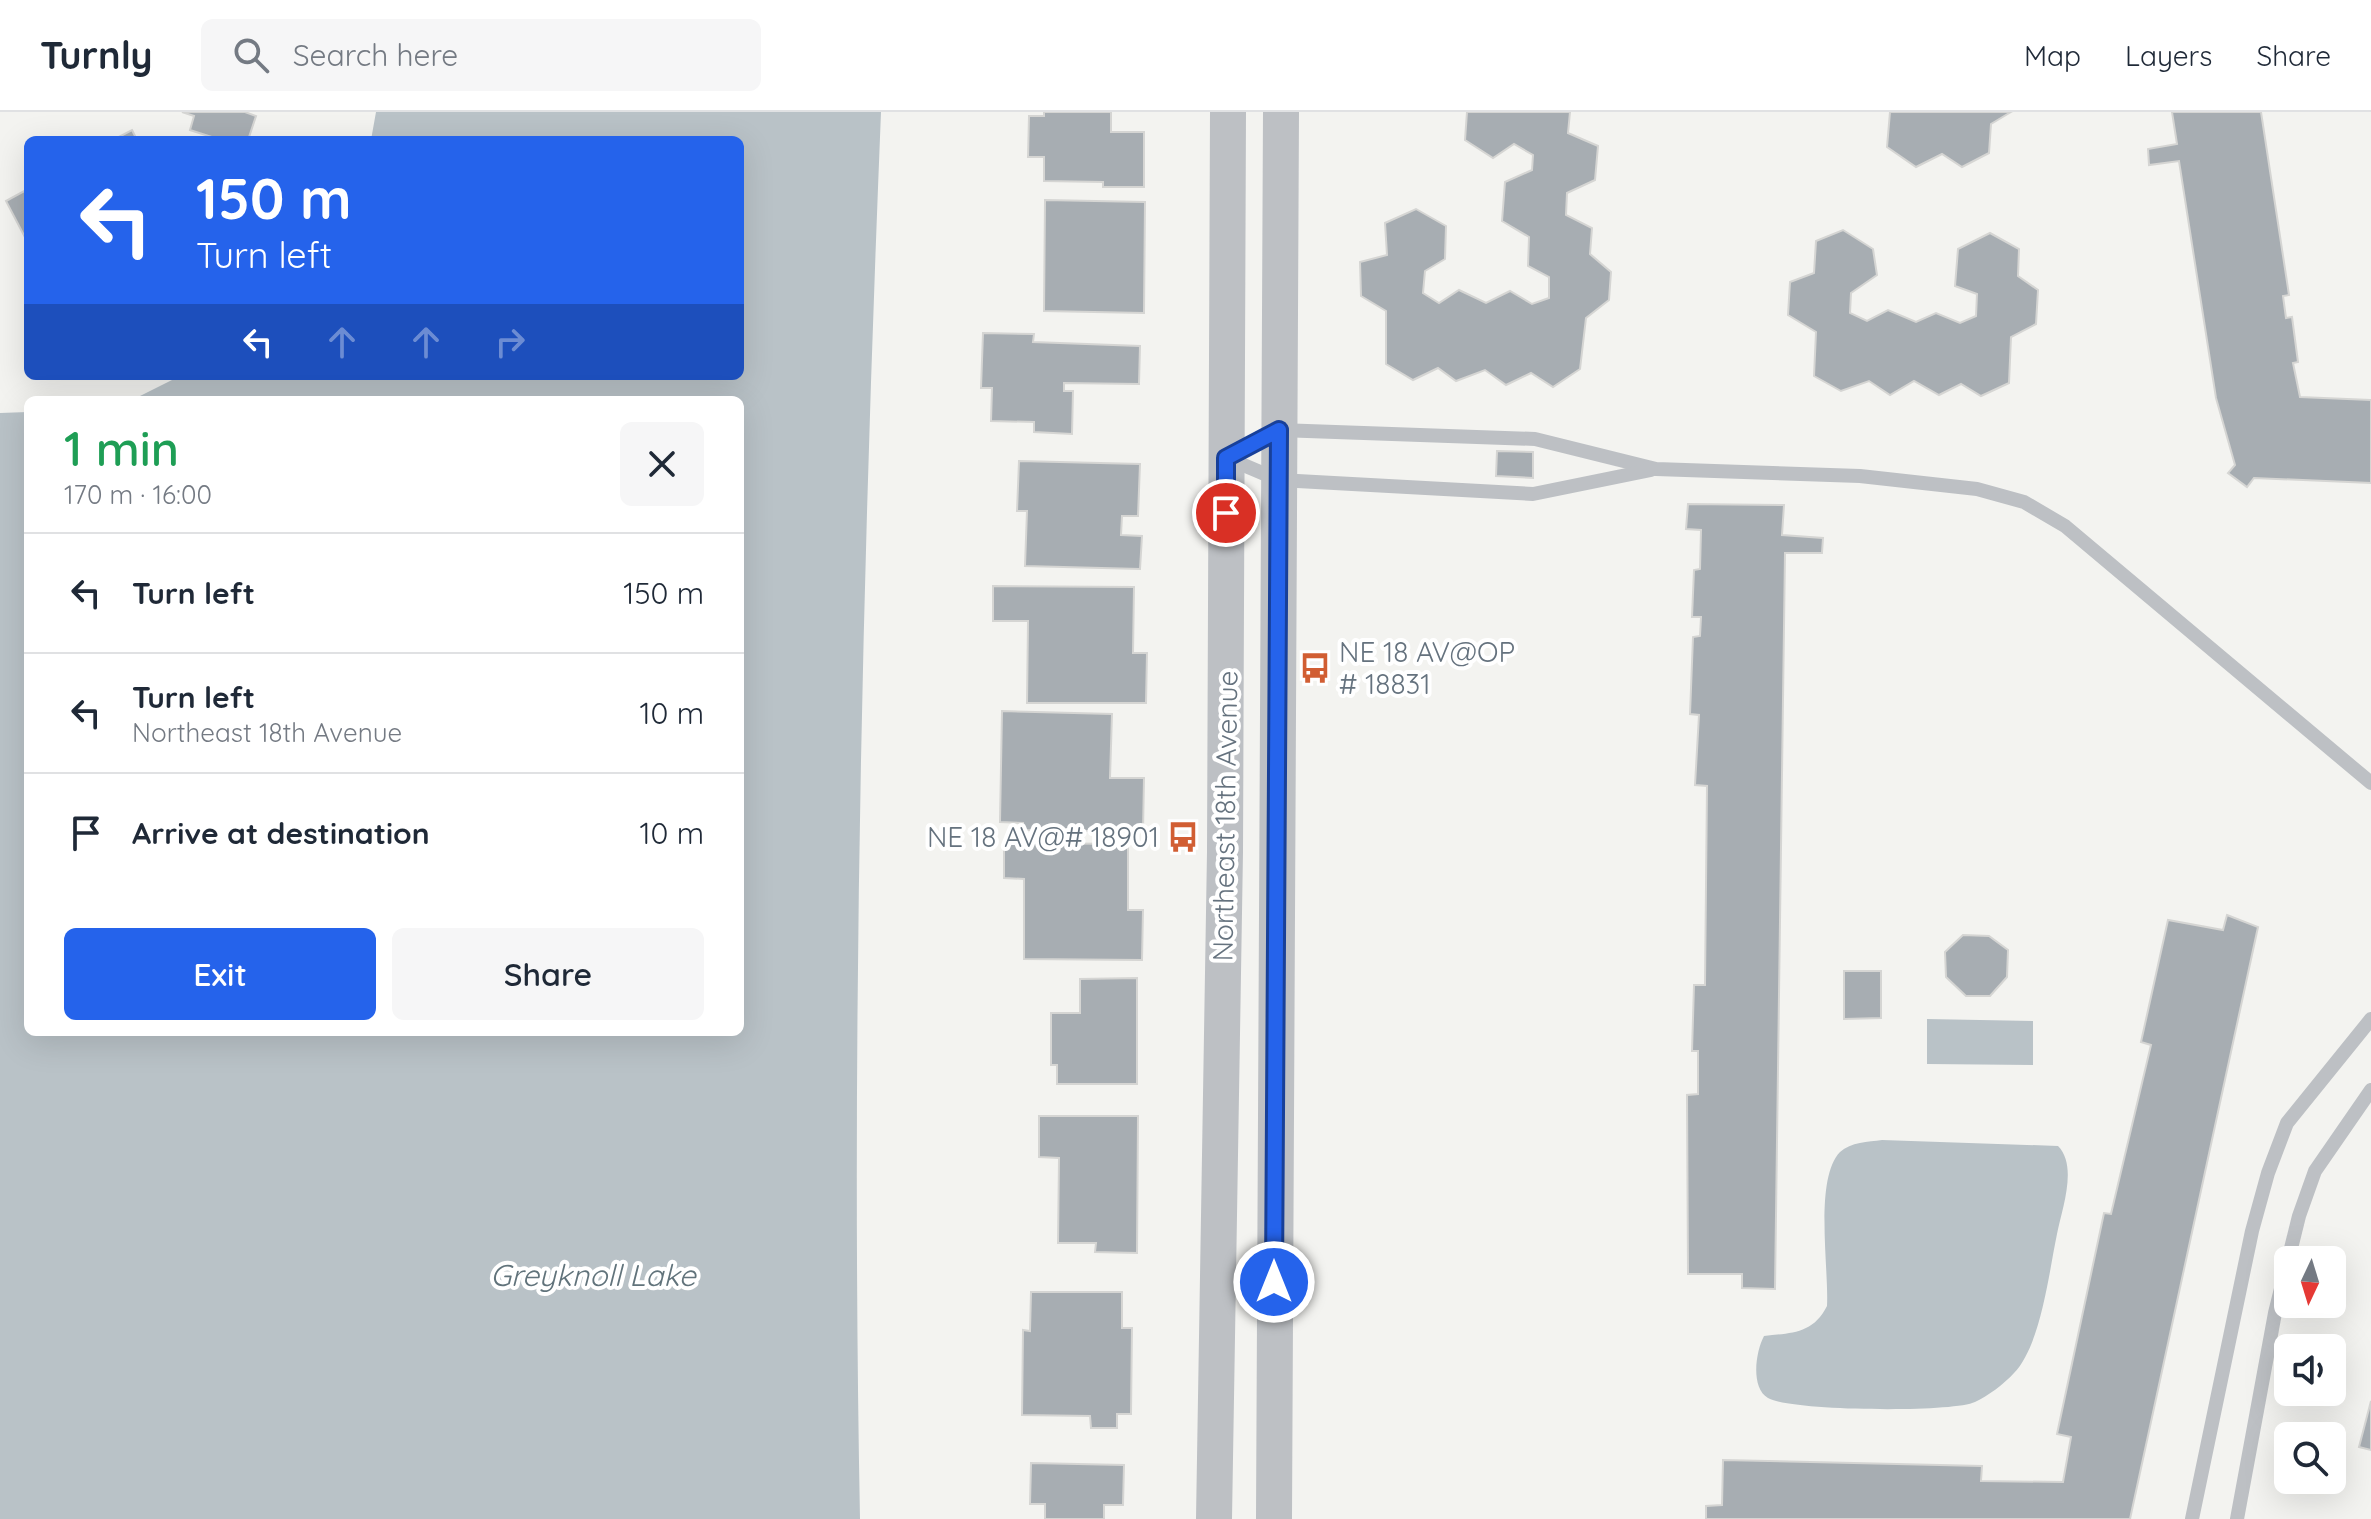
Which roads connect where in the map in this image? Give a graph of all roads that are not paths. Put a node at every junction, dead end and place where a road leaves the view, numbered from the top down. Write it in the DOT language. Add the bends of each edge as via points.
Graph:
graph roads {
  1 [pos="1228,112"];
  2 [pos="1281,112"];
  3 [pos="1279,430"];
  4 [pos="1226,458"];
  5 [pos="1656,469"];
  6 [pos="1279,480"];
  7 [pos="2371,783"];
  8 [pos="2371,1019"];
  9 [pos="2371,1090"];
  10 [pos="1214,1519"];
  11 [pos="1274,1519"];
  12 [pos="2192,1519"];
  13 [pos="2237,1519"];
  1 -- 4 [label="street, Northeast 18th Avenue"];
  2 -- 3 [label="street, Northeast 18th Avenue"];
  3 -- 4 [label="lane"];
  3 -- 5 [label="lane" via="1535,439"];
  3 -- 6 [label="street, Northeast 18th Avenue"];
  4 -- 6 [label="lane"];
  4 -- 10 [label="street, Northeast 18th Avenue"];
  5 -- 6 [label="lane" via="1533,494"];
  5 -- 7 [label="lane" via="1916,480 2024,502 2065,526"];
  6 -- 11 [label="street, Northeast 18th Avenue"];
  8 -- 12 [label="lane" via="2287,1123 2268,1173"];
  9 -- 13 [label="lane" via="2315,1171 2299,1216 2275,1313"];
}
